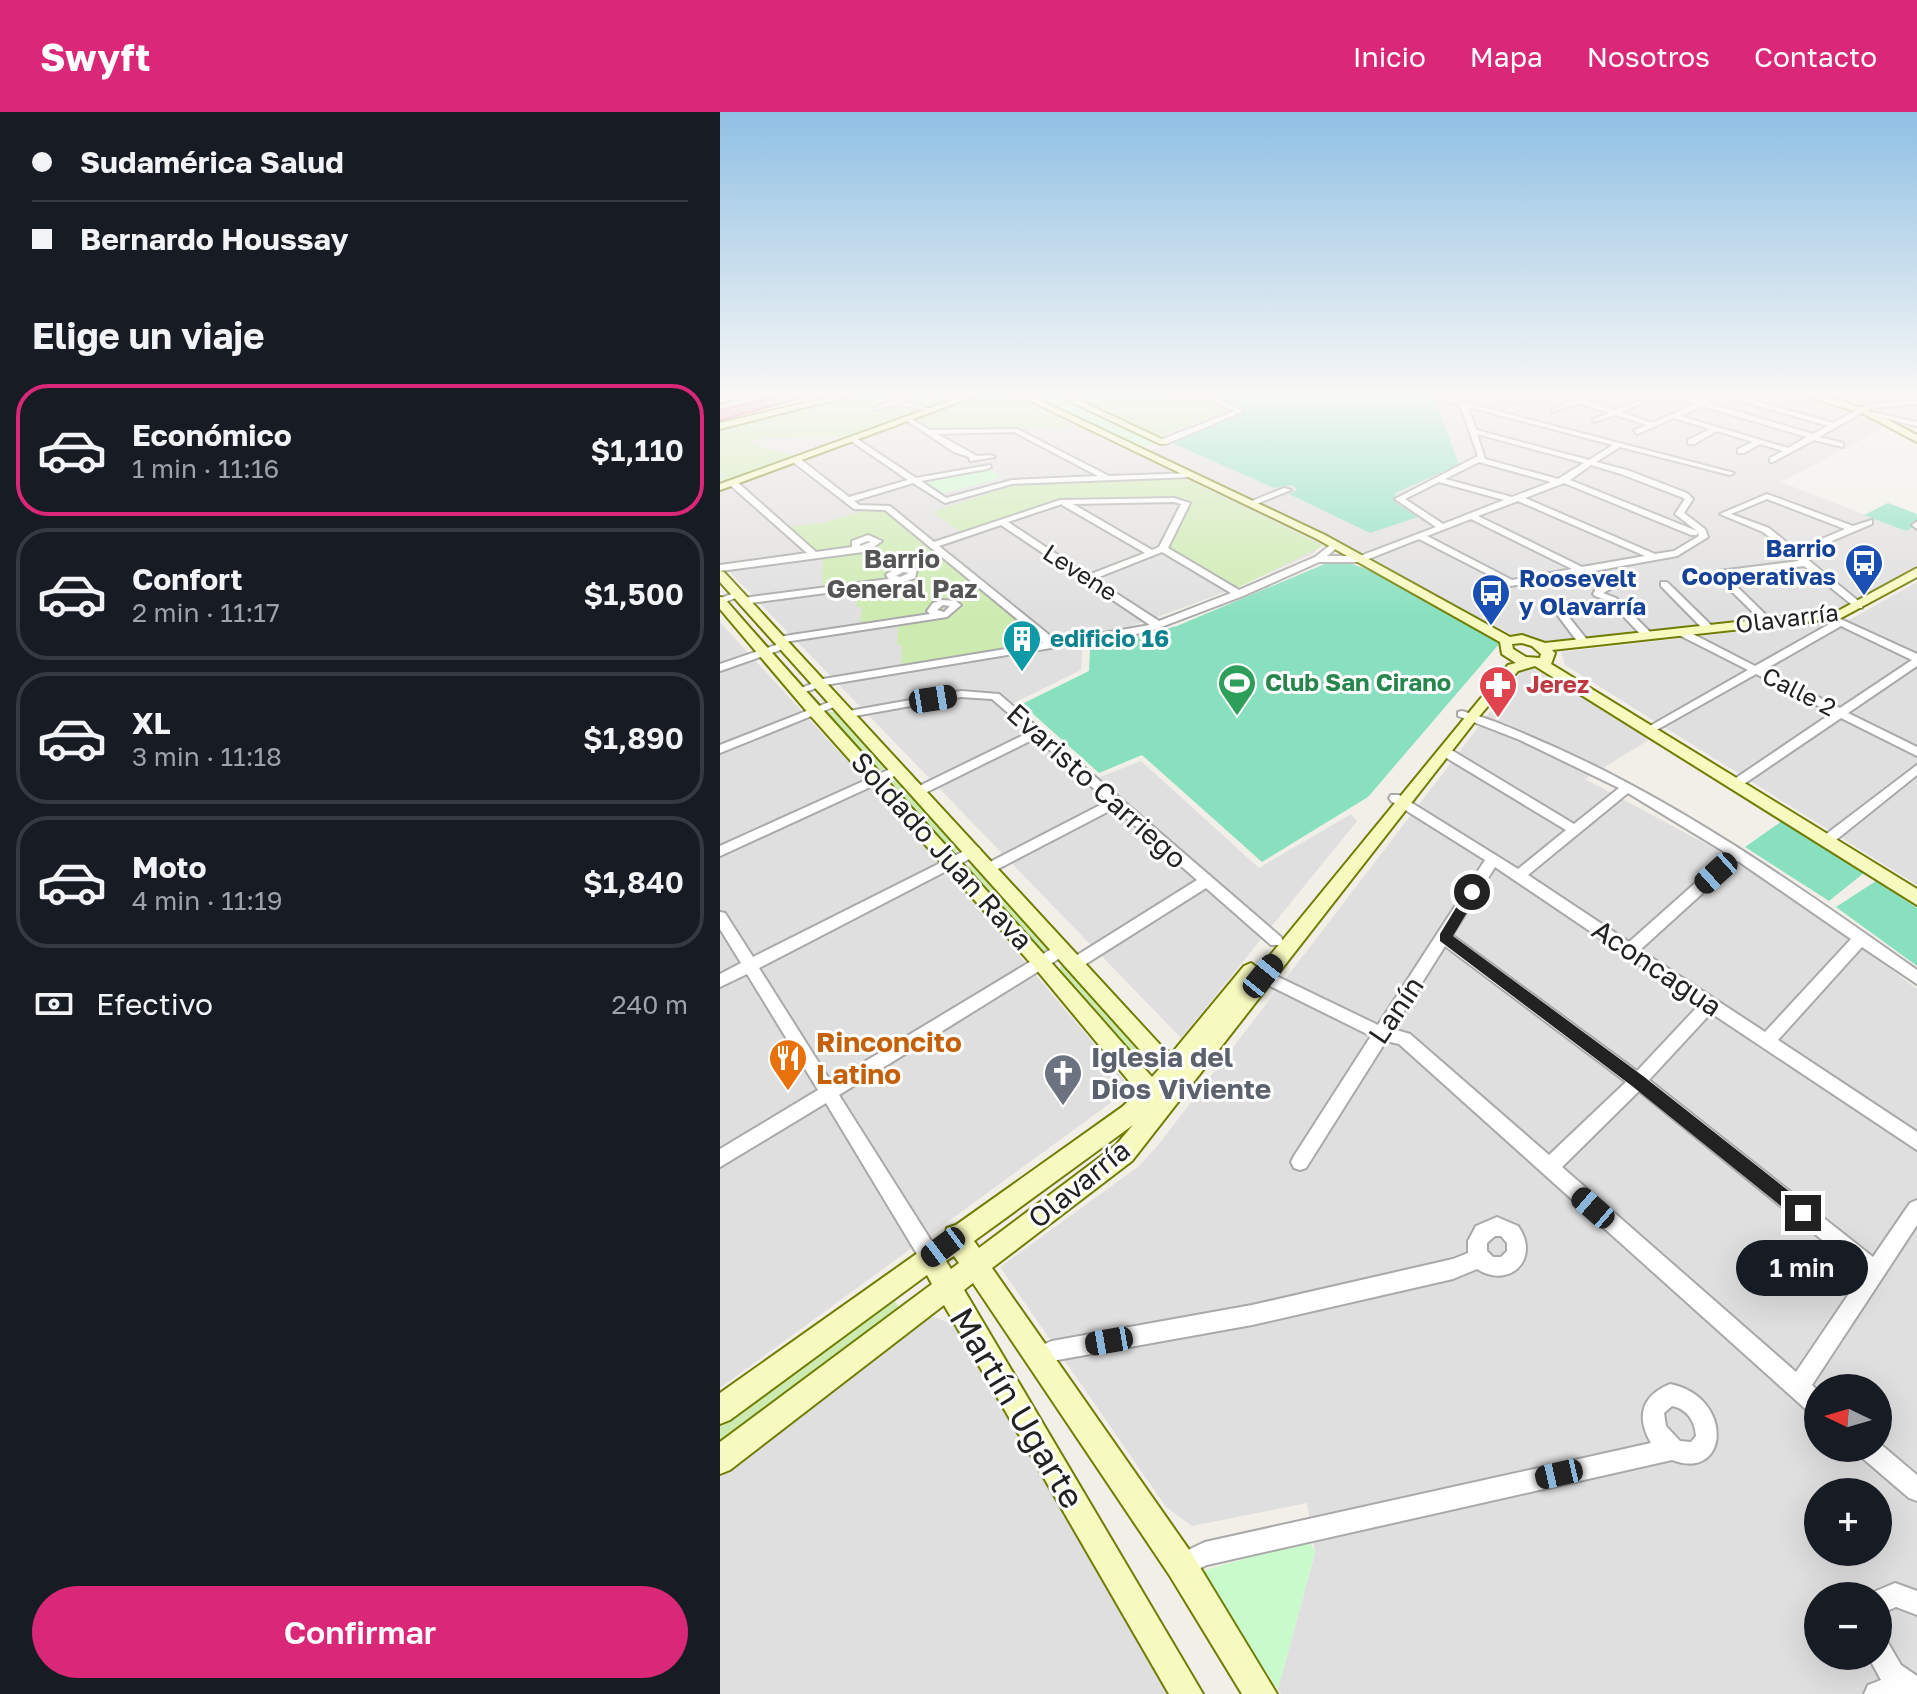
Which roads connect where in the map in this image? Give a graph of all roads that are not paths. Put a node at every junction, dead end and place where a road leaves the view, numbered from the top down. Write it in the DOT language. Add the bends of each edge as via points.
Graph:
graph roads {
  1 [pos="772,469"];
  2 [pos="807,469"];
  3 [pos="898,469"];
  4 [pos="977,469"];
  5 [pos="990,469"];
  6 [pos="1089,469"];
  7 [pos="1178,469"];
  8 [pos="1458,469"];
  9 [pos="1516,469"];
  10 [pos="1584,469"];
  11 [pos="1610,469"];
  12 [pos="1714,469"];
  13 [pos="1730,473"];
  14 [pos="1191,475"];
  15 [pos="1107,478"];
  16 [pos="1438,479"];
  17 [pos="914,480"];
  18 [pos="1562,481"];
  19 [pos="1012,482"];
  20 [pos="733,483"];
  21 [pos="720,487"];
  22 [pos="1287,490"];
  23 [pos="1516,499"];
  24 [pos="847,500"];
  25 [pos="1064,502"];
  26 [pos="1251,503"];
  27 [pos="1471,516"];
  28 [pos="1681,517"];
  29 [pos="1661,520"];
  30 [pos="1002,522"];
  31 [pos="1869,522"];
  32 [pos="1442,527"];
  33 [pos="1853,529"];
  34 [pos="1419,536"];
  35 [pos="1704,537"];
  36 [pos="933,545"];
  37 [pos="1336,545"];
  38 [pos="863,549"];
  39 [pos="1163,549"];
  40 [pos="1151,553"];
  41 [pos="1795,554"];
  42 [pos="811,555"];
  43 [pos="1655,557"];
  44 [pos="1318,559"];
  45 [pos="1361,559"];
  46 [pos="1806,563"];
  47 [pos="720,568"];
  48 [pos="1582,571"];
  49 [pos="720,575"];
  50 [pos="1089,578"];
  51 [pos="1913,578"];
  52 [pos="901,580"];
  53 [pos="1664,584"];
  54 [pos="1607,588"];
  55 [pos="1240,594"];
  56 [pos="740,598"];
  57 [pos="720,601"];
  58 [pos="1553,603"];
  59 [pos="1859,606"];
  60 [pos="939,614"];
  61 [pos="1834,619"];
  62 [pos="1768,622"];
  63 [pos="1159,626"];
  64 [pos="1709,629"];
  65 [pos="1681,632"];
  66 [pos="1647,635"];
  67 [pos="780,643"];
  68 [pos="1584,643"];
  69 [pos="1050,646"];
  70 [pos="1510,648"];
  71 [pos="765,651"];
  72 [pos="1538,658"];
  73 [pos="1917,659"];
  74 [pos="720,668"];
  75 [pos="1755,670"];
  76 [pos="807,688"];
  77 [pos="843,708"];
  78 [pos="814,711"];
  79 [pos="1838,712"];
  80 [pos="1467,716"];
  81 [pos="1649,730"];
  82 [pos="1037,733"];
  83 [pos="720,749"];
  84 [pos="1444,751"];
  85 [pos="1917,752"];
  86 [pos="899,769"];
  87 [pos="1917,769"];
  88 [pos="878,779"];
  89 [pos="1734,785"];
  90 [pos="1627,788"];
  91 [pos="919,791"];
  92 [pos="1400,800"];
  93 [pos="1116,802"];
  94 [pos="1575,830"];
  95 [pos="1826,841"];
  96 [pos="720,851"];
  97 [pos="974,851"];
  98 [pos="1738,853"];
  99 [pos="1493,859"];
  100 [pos="952,862"];
  101 [pos="991,867"];
  102 [pos="1518,876"];
  103 [pos="1205,882"];
  104 [pos="1917,898"];
  105 [pos="720,917"];
  106 [pos="1445,938"];
  107 [pos="1861,938"];
  108 [pos="1276,941"];
  109 [pos="1063,949"];
  110 [pos="1630,950"];
  111 [pos="1042,963"];
  112 [pos="1076,963"];
  113 [pos="750,965"];
  114 [pos="1263,976"];
  115 [pos="1917,978"];
  116 [pos="720,981"];
  117 [pos="1710,1003"];
  118 [pos="1381,1032"];
  119 [pos="1767,1041"];
  120 [pos="1180,1069"];
  121 [pos="1638,1081"];
  122 [pos="828,1093"];
  123 [pos="1158,1097"];
  124 [pos="1917,1142"];
  125 [pos="720,1159"];
  126 [pos="1300,1162"];
  127 [pos="1548,1168"];
  128 [pos="1917,1209"];
  129 [pos="956,1237"];
  130 [pos="930,1257"];
  131 [pos="1481,1258"];
  132 [pos="977,1265"];
  133 [pos="1874,1270"];
  134 [pos="946,1288"];
  135 [pos="1039,1356"];
  136 [pos="1798,1387"];
  137 [pos="1804,1392"];
  138 [pos="720,1410"];
  139 [pos="1671,1450"];
  140 [pos="720,1460"];
  141 [pos="1884,1462"];
  142 [pos="1917,1490"];
  143 [pos="1181,1565"];
  144 [pos="1892,1596"];
  145 [pos="1917,1603"];
  146 [pos="1890,1670"];
  147 [pos="1911,1688"];
  148 [pos="1187,1694"];
  149 [pos="1261,1694"];
  150 [pos="1877,1694"];
  1 -- 20 [label="street"];
  2 -- 24 [label="street"];
  3 -- 17 [label="street"];
  4 -- 17 [label="street"];
  5 -- 19 [label="street"];
  6 -- 15 [label="street"];
  7 -- 14 [label="street"];
  8 -- 16 [label="street"];
  9 -- 18 [label="street"];
  10 -- 18 [label="street"];
  11 -- 28 [label="street" via="1684,495 1689,499"];
  12 -- 13 [label="street"];
  14 -- 15 [label="street"];
  14 -- 26 [label="street"];
  15 -- 19 [label="street"];
  16 -- 23 [label="street"];
  16 -- 32 [label="street" via="1399,499"];
  17 -- 19 [label="street" via="945,501"];
  17 -- 24 [label="street"];
  18 -- 23 [label="street"];
  18 -- 29 [label="street"];
  20 -- 21 [label="street"];
  20 -- 42 [label="street"];
  22 -- 26 [label="street"];
  23 -- 27 [label="street"];
  23 -- 43 [label="street"];
  24 -- 36 [label="street" via="861,508 887,508"];
  25 -- 30 [label="street"];
  25 -- 39 [label="street" via="1186,503"];
  25 -- 40 [label="street"];
  26 -- 37 [label="street"];
  27 -- 32 [label="street"];
  27 -- 48 [label="street"];
  28 -- 29 [label="street"];
  28 -- 35 [label="street"];
  29 -- 35 [label="street"];
  30 -- 36 [label="street"];
  30 -- 50 [label="street, Levene"];
  31 -- 33 [label="street"];
  32 -- 34 [label="street"];
  33 -- 41 [label="street"];
  33 -- 41 [label="street" via="1764,496 1724,514 1766,530"];
  34 -- 45 [label="street"];
  34 -- 48 [label="street" via="1511,583"];
  35 -- 43 [label="street" via="1684,551"];
  36 -- 69 [label="street"];
  37 -- 44 [label="street"];
  37 -- 45 [label="street"];
  38 -- 42 [label="street"];
  39 -- 40 [label="street"];
  39 -- 55 [label="street"];
  40 -- 50 [label="street"];
  41 -- 46 [label="street"];
  42 -- 47 [label="street"];
  43 -- 48 [label="street"];
  44 -- 45 [label="street"];
  44 -- 55 [label="street"];
  45 -- 70 [label="street"];
  46 -- 59 [label="street"];
  46 -- 62 [label="street" via="1719,574"];
  49 -- 56 [label="street"];
  50 -- 63 [label="street, Levene"];
  51 -- 59 [label="street, Olavarría"];
  52 -- 56 [label="street"];
  53 -- 64 [label="street"];
  54 -- 66 [label="street" via="1598,594 1621,606"];
  55 -- 63 [label="street"];
  56 -- 57 [label="street"];
  56 -- 67 [label="street"];
  57 -- 71 [label="street, Soldado Juan Rava"];
  58 -- 68 [label="street"];
  59 -- 61 [label="street, Olavarría"];
  60 -- 67 [label="street"];
  61 -- 62 [label="street, Olavarría"];
  61 -- 73 [label="street"];
  61 -- 75 [label="street"];
  62 -- 64 [label="street, Olavarría"];
  63 -- 69 [label="street"];
  64 -- 65 [label="street, Olavarría"];
  65 -- 66 [label="street, Olavarría"];
  65 -- 75 [label="street, Calle 2"];
  66 -- 68 [label="street, Olavarría"];
  67 -- 71 [label="street"];
  67 -- 76 [label="street"];
  68 -- 72 [label="street, Olavarría"];
  69 -- 76 [label="street"];
  70 -- 72 [label="street"];
  70 -- 72 [label="street" via="1527,640"];
  70 -- 80 [label="street, Olavarría"];
  71 -- 74 [label="street"];
  71 -- 76 [label="street, Soldado Juan Rava"];
  72 -- 80 [label="street, Olavarría" via="1513,668"];
  72 -- 81 [label="street"];
  73 -- 79 [label="street"];
  75 -- 79 [label="street, Calle 2"];
  75 -- 81 [label="street"];
  76 -- 77 [label="street, Soldado Juan Rava"];
  76 -- 78 [label="street, Soldado Juan Rava"];
  77 -- 78 [label="street, Evaristo Carriego"];
  77 -- 82 [label="street, Evaristo Carriego" via="985,694 1002,701"];
  77 -- 86 [label="street, Soldado Juan Rava"];
  78 -- 83 [label="street, Evaristo Carriego"];
  78 -- 88 [label="street, Soldado Juan Rava"];
  79 -- 85 [label="street, Calle 2"];
  79 -- 89 [label="street"];
  80 -- 84 [label="street, Olavarría"];
  80 -- 90 [label="street"];
  80 -- 92 [label="street, Olavarría"];
  81 -- 89 [label="street"];
  82 -- 91 [label="street"];
  82 -- 93 [label="street, Evaristo Carriego"];
  84 -- 92 [label="street, Olavarría"];
  84 -- 94 [label="street"];
  86 -- 88 [label="street"];
  86 -- 91 [label="street, Soldado Juan Rava"];
  87 -- 95 [label="street"];
  88 -- 96 [label="street"];
  88 -- 100 [label="street, Soldado Juan Rava"];
  89 -- 95 [label="street"];
  90 -- 94 [label="street"];
  90 -- 98 [label="street"];
  91 -- 97 [label="street, Soldado Juan Rava"];
  92 -- 99 [label="street, Aconcagua"];
  92 -- 108 [label="street, Olavarría"];
  92 -- 114 [label="street, Olavarría"];
  93 -- 101 [label="street"];
  93 -- 103 [label="street, Evaristo Carriego"];
  94 -- 102 [label="street"];
  95 -- 104 [label="street"];
  97 -- 100 [label="street"];
  97 -- 101 [label="street, Soldado Juan Rava"];
  98 -- 107 [label="street"];
  98 -- 110 [label="street"];
  99 -- 102 [label="street, Aconcagua"];
  99 -- 106 [label="street, Lanín"];
  100 -- 111 [label="street, Soldado Juan Rava"];
  100 -- 113 [label="street"];
  101 -- 109 [label="street, Soldado Juan Rava"];
  102 -- 110 [label="street, Aconcagua"];
  103 -- 108 [label="street, Evaristo Carriego"];
  103 -- 112 [label="street"];
  105 -- 113 [label="street, Martín Ugarte"];
  106 -- 118 [label="street, Lanín"];
  106 -- 121 [label="street"];
  107 -- 115 [label="street"];
  107 -- 119 [label="street"];
  108 -- 120 [label="street, Olavarría"];
  109 -- 111 [label="street"];
  109 -- 112 [label="street, Soldado Juan Rava"];
  110 -- 117 [label="street, Aconcagua"];
  111 -- 122 [label="street"];
  111 -- 123 [label="street, Soldado Juan Rava"];
  112 -- 120 [label="street, Soldado Juan Rava" via="1157,1055"];
  113 -- 116 [label="street"];
  113 -- 122 [label="street, Martín Ugarte"];
  114 -- 118 [label="street"];
  114 -- 120 [label="street, Olavarría"];
  117 -- 119 [label="street, Aconcagua"];
  117 -- 121 [label="street"];
  118 -- 126 [label="street, Lanín"];
  118 -- 127 [label="street" via="1404,1039"];
  119 -- 124 [label="street, Aconcagua"];
  120 -- 123 [label="street, Olavarría"];
  121 -- 127 [label="street"];
  121 -- 133 [label="street"];
  122 -- 125 [label="street"];
  122 -- 130 [label="street, Martín Ugarte"];
  123 -- 129 [label="street, Olavarría"];
  123 -- 132 [label="street, Olavarría" via="1113,1163"];
  127 -- 136 [label="street"];
  128 -- 133 [label="street"];
  129 -- 130 [label="street, Olavarría"];
  129 -- 132 [label="street, Martín Ugarte"];
  130 -- 134 [label="street, Martín Ugarte"];
  130 -- 138 [label="street, Olavarría"];
  131 -- 135 [label="street" via="1252,1315"];
  132 -- 134 [label="street, Olavarría"];
  132 -- 135 [label="street, Martín Ugarte"];
  133 -- 136 [label="street"];
  134 -- 140 [label="street, Olavarría"];
  134 -- 148 [label="street, Martín Ugarte"];
  135 -- 143 [label="street, Martín Ugarte"];
  136 -- 137 [label="street"];
  139 -- 143 [label="street" via="1205,1554"];
  141 -- 142 [label="street"];
  143 -- 149 [label="street, Martín Ugarte"];
  144 -- 145 [label="street"];
  146 -- 147 [label="street"];
  147 -- 150 [label="street"];
}
